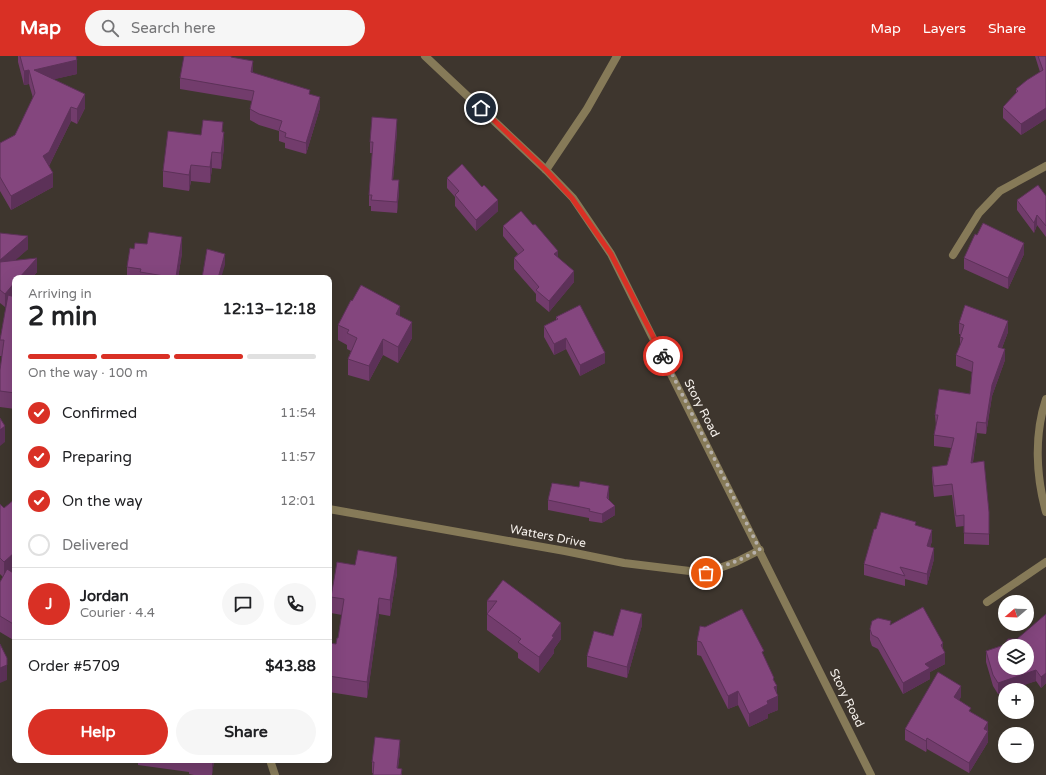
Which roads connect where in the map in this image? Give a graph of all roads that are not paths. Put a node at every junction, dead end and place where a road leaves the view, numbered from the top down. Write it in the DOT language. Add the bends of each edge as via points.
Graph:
graph roads {
  1 [pos="425,56"];
  2 [pos="617,56"];
  3 [pos="1046,166"];
  4 [pos="546,170"];
  5 [pos="953,255"];
  6 [pos="1046,399"];
  7 [pos="332,510"];
  8 [pos="1046,512"];
  9 [pos="760,550"];
  10 [pos="1046,562"];
  11 [pos="987,602"];
  12 [pos="271,763"];
  13 [pos="275,775"];
  14 [pos="871,775"];
  1 -- 4 [label="street, Story Road"];
  2 -- 4 [label="street" via="587,110"];
  3 -- 5 [label="street" via="1000,191 979,213"];
  4 -- 9 [label="street, Story Road" via="572,198 611,254"];
  6 -- 8 [label="street" via="1038,441 1038,476"];
  7 -- 9 [label="street, Watters Drive" via="624,563 706,573"];
  9 -- 14 [label="street, Story Road"];
  10 -- 11 [label="street"];
  12 -- 13 [label="street"];
}
